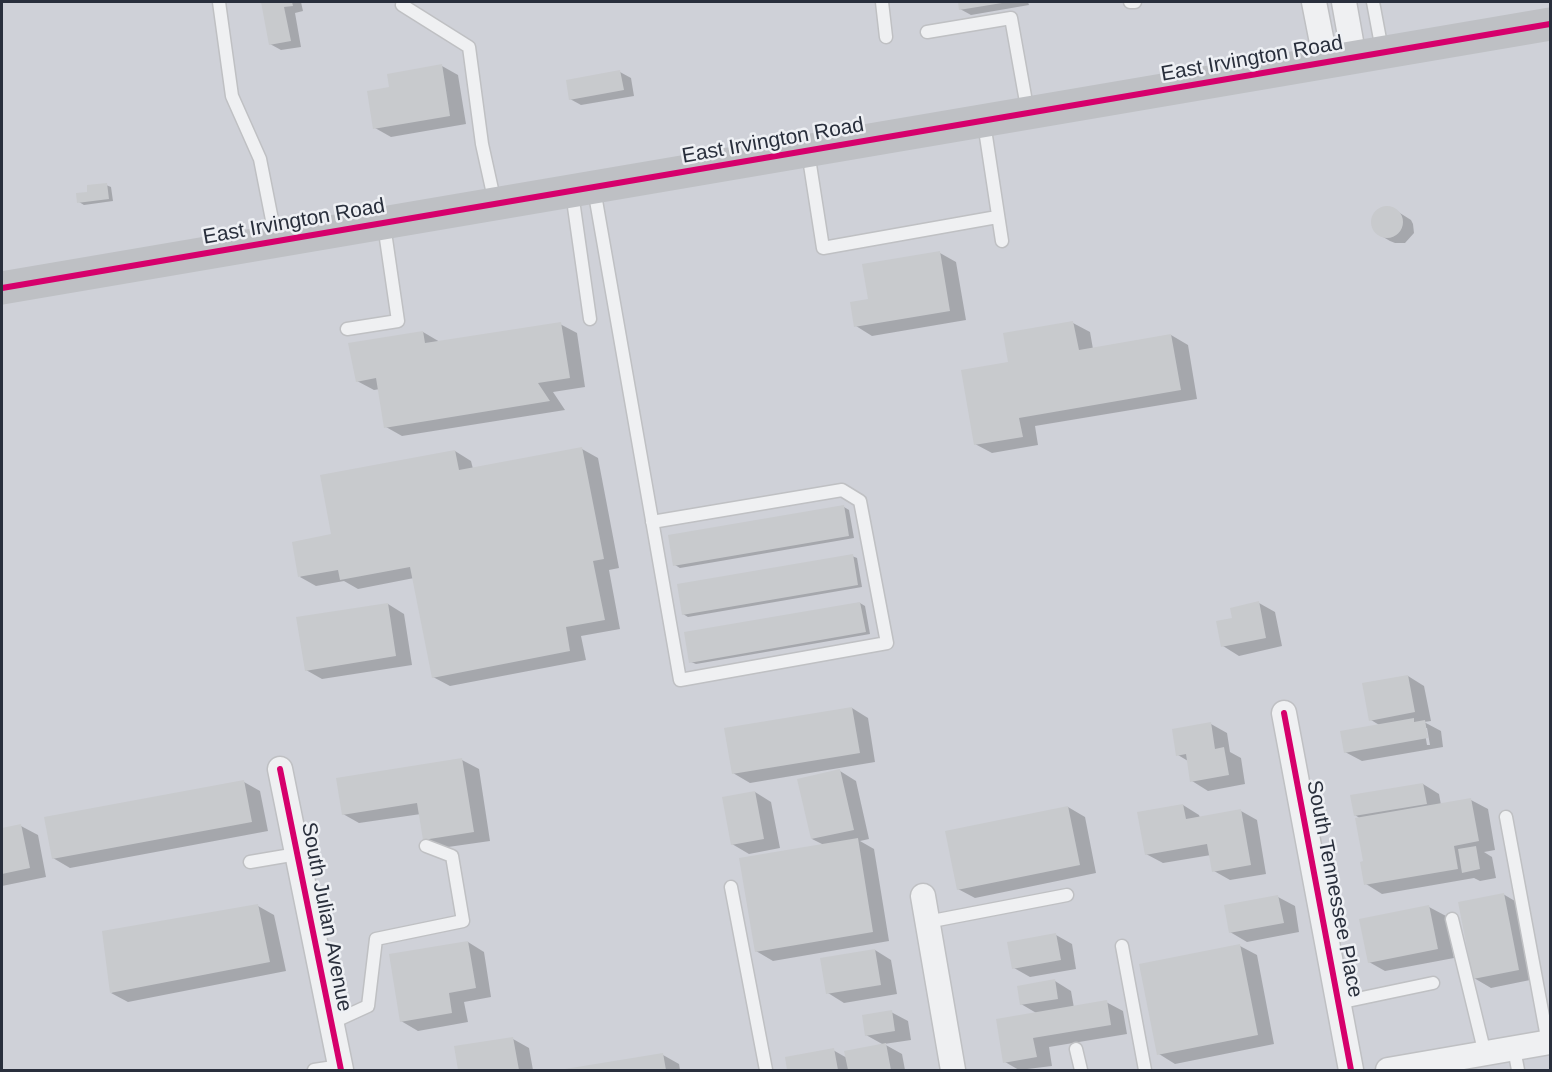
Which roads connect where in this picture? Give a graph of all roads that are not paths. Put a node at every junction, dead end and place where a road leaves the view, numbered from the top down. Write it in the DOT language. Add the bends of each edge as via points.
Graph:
graph roads {
  1 [pos="219,2"];
  2 [pos="882,2"];
  3 [pos="1130,2"];
  4 [pos="1135,2"];
  5 [pos="1314,2"];
  6 [pos="1344,2"];
  7 [pos="1373,2"];
  8 [pos="402,4"];
  9 [pos="1551,24"];
  10 [pos="927,32"];
  11 [pos="886,38"];
  12 [pos="1354,58"];
  13 [pos="1029,114"];
  14 [pos="983,122"];
  15 [pos="808,152"];
  16 [pos="583,190"];
  17 [pos="495,205"];
  18 [pos="997,217"];
  19 [pos="384,224"];
  20 [pos="1002,241"];
  21 [pos="276,242"];
  22 [pos="2,288"];
  23 [pos="590,319"];
  24 [pos="347,329"];
  25 [pos="652,522"];
  26 [pos="1284,713"];
  27 [pos="280,769"];
  28 [pos="1506,817"];
  29 [pos="426,846"];
  30 [pos="297,854"];
  31 [pos="250,862"];
  32 [pos="731,887"];
  33 [pos="1067,895"];
  34 [pos="922,896"];
  35 [pos="1452,919"];
  36 [pos="927,922"];
  37 [pos="1122,946"];
  38 [pos="1433,983"];
  39 [pos="1338,1003"];
  40 [pos="331,1023"];
  41 [pos="1549,1042"];
  42 [pos="1076,1049"];
  43 [pos="1485,1054"];
  44 [pos="1516,1060"];
  45 [pos="340,1068"];
  46 [pos="314,1071"];
  47 [pos="766,1071"];
  48 [pos="953,1071"];
  49 [pos="1081,1071"];
  50 [pos="1145,1071"];
  51 [pos="1351,1071"];
  52 [pos="1388,1071"];
  1 -- 21 [label="lane" via="232,96 260,159"];
  2 -- 11 [label="lane"];
  3 -- 4 [label="lane"];
  5 -- 12 [label="street"];
  6 -- 12 [label="street"];
  7 -- 12 [label="lane"];
  8 -- 17 [label="lane" via="469,47"];
  9 -- 12 [label="street, East Irvington Road"];
  10 -- 13 [label="lane" via="1011,18"];
  12 -- 13 [label="street, East Irvington Road"];
  13 -- 14 [label="street, East Irvington Road"];
  14 -- 15 [label="street, East Irvington Road"];
  14 -- 18 [label="lane"];
  15 -- 16 [label="street, East Irvington Road"];
  15 -- 18 [label="lane" via="823,248"];
  16 -- 17 [label="street, East Irvington Road"];
  16 -- 23 [label="lane"];
  16 -- 25 [label="lane"];
  17 -- 19 [label="street, East Irvington Road"];
  18 -- 20 [label="lane"];
  19 -- 21 [label="street, East Irvington Road"];
  19 -- 24 [label="lane" via="398,321"];
  21 -- 22 [label="street, East Irvington Road"];
  25 -- 25 [label="lane" via="680,680 887,643 860,501 842,490"];
  26 -- 39 [label="street, South Tennessee Place"];
  27 -- 30 [label="street, South Julian Avenue"];
  28 -- 41 [label="lane"];
  29 -- 40 [label="lane" via="452,856 463,921 376,939 368,1006"];
  30 -- 31 [label="lane"];
  30 -- 40 [label="street, South Julian Avenue"];
  32 -- 47 [label="lane"];
  33 -- 36 [label="lane"];
  34 -- 36 [label="street"];
  35 -- 43 [label="lane"];
  36 -- 48 [label="street"];
  37 -- 50 [label="lane"];
  38 -- 39 [label="lane"];
  39 -- 51 [label="street, South Tennessee Place"];
  40 -- 45 [label="street, South Julian Avenue"];
  41 -- 44 [label="street"];
  42 -- 49 [label="lane"];
  43 -- 44 [label="street"];
  43 -- 52 [label="street"];
  45 -- 46 [label="lane"];
}
